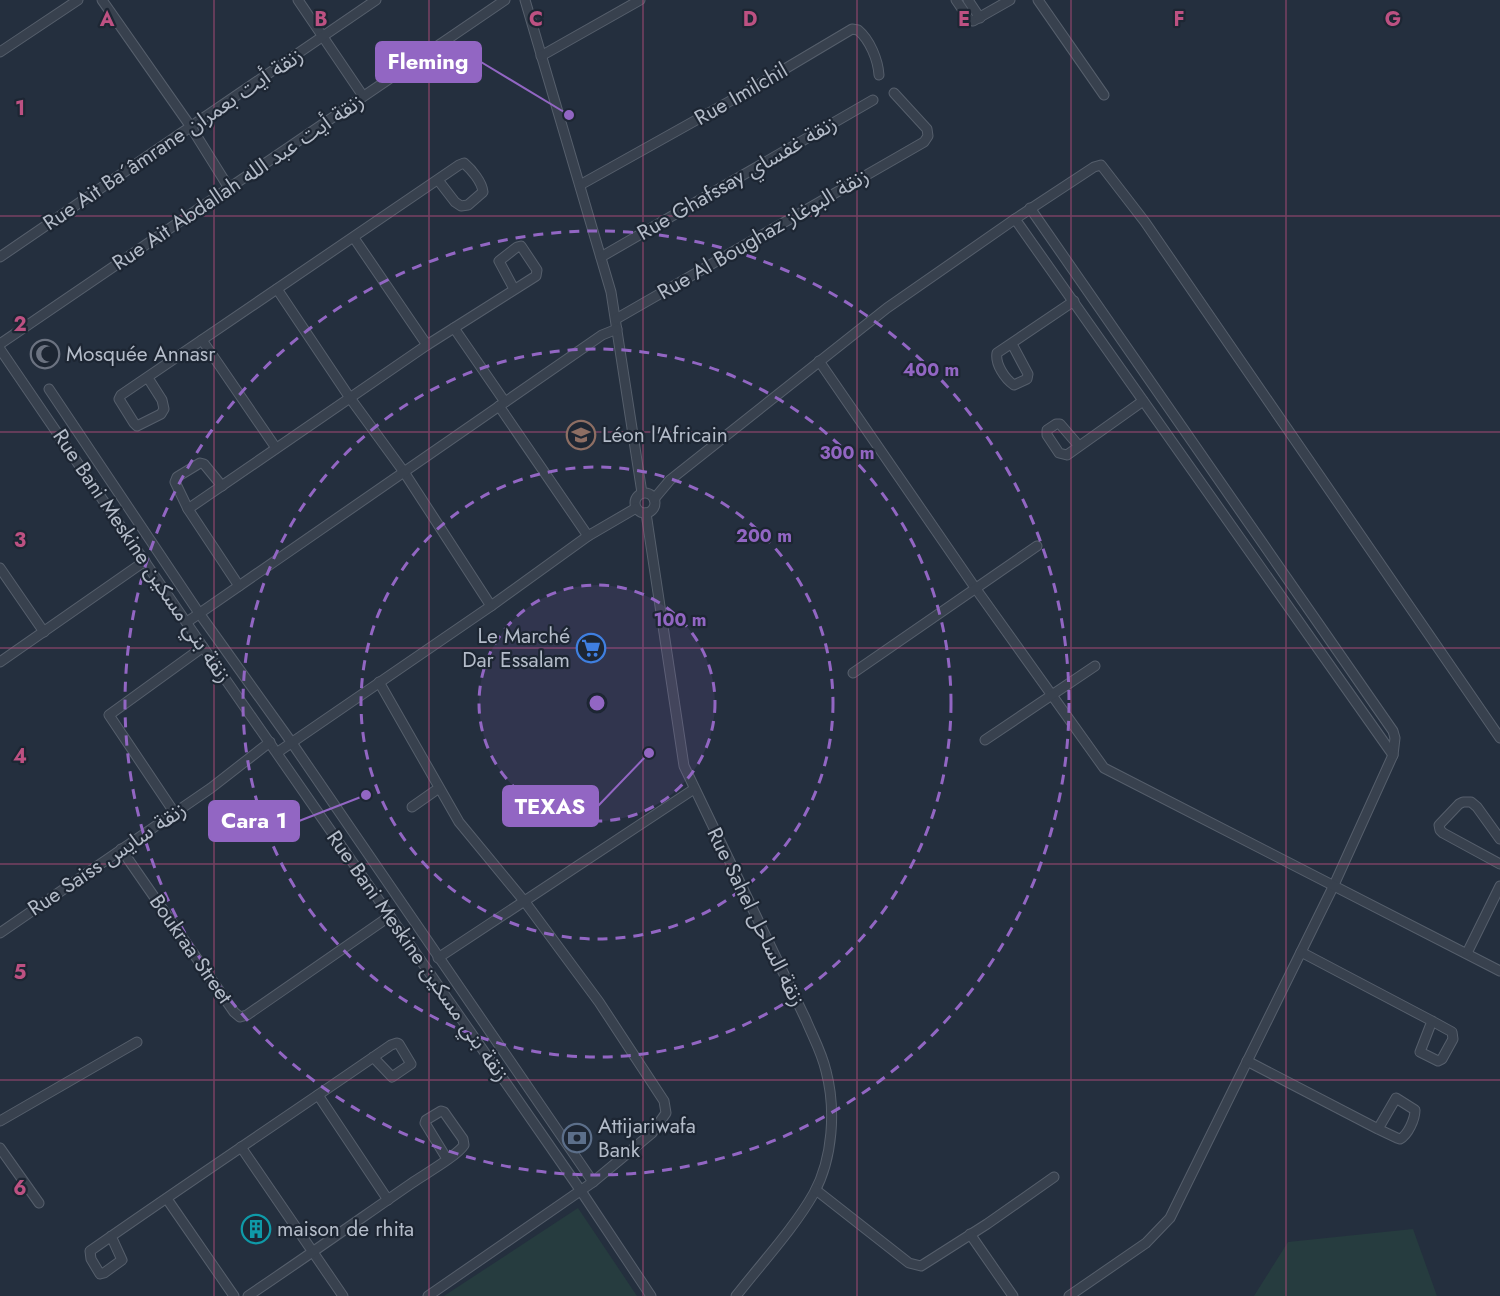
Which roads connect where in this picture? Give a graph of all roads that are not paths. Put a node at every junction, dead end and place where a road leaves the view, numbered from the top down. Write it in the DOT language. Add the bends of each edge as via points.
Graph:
graph roads {
  1 [pos="78,0"];
  2 [pos="102,0"];
  3 [pos="298,0"];
  4 [pos="376,0"];
  5 [pos="506,0"];
  6 [pos="525,0"];
  7 [pos="640,0"];
  8 [pos="956,0"];
  9 [pos="968,0"];
  10 [pos="1010,0"];
  11 [pos="1038,0"];
  12 [pos="980,18"];
  13 [pos="323,36"];
  14 [pos="0,52"];
  15 [pos="541,56"];
  16 [pos="879,75"];
  17 [pos="894,93"];
  18 [pos="1104,95"];
  19 [pos="363,96"];
  20 [pos="873,100"];
  21 [pos="190,127"];
  22 [pos="438,180"];
  23 [pos="580,185"];
  24 [pos="229,188"];
  25 [pos="1030,208"];
  26 [pos="1015,219"];
  27 [pos="354,238"];
  28 [pos="601,256"];
  29 [pos="0,257"];
  30 [pos="277,289"];
  31 [pos="514,290"];
  32 [pos="1074,301"];
  33 [pos="615,319"];
  34 [pos="454,328"];
  35 [pos="617,329"];
  36 [pos="202,340"];
  37 [pos="0,344"];
  38 [pos="1012,344"];
  39 [pos="427,345"];
  40 [pos="0,349"];
  41 [pos="819,361"];
  42 [pos="148,378"];
  43 [pos="49,389"];
  44 [pos="350,398"];
  45 [pos="1143,401"];
  46 [pos="502,404"];
  47 [pos="1186,434"];
  48 [pos="1172,443"];
  49 [pos="1079,446"];
  50 [pos="276,448"];
  51 [pos="404,472"];
  52 [pos="222,486"];
  53 [pos="642,493"];
  54 [pos="654,499"];
  55 [pos="636,508"];
  56 [pos="188,509"];
  57 [pos="646,513"];
  58 [pos="588,536"];
  59 [pos="1037,546"];
  60 [pos="145,561"];
  61 [pos="0,568"];
  62 [pos="239,586"];
  63 [pos="976,589"];
  64 [pos="491,606"];
  65 [pos="199,613"];
  66 [pos="187,622"];
  67 [pos="44,632"];
  68 [pos="204,647"];
  69 [pos="0,662"];
  70 [pos="1095,666"];
  71 [pos="853,673"];
  72 [pos="379,682"];
  73 [pos="1052,695"];
  74 [pos="1500,738"];
  75 [pos="985,740"];
  76 [pos="270,742"];
  77 [pos="292,743"];
  78 [pos="278,752"];
  79 [pos="1393,755"];
  80 [pos="439,788"];
  81 [pos="694,789"];
  82 [pos="412,807"];
  83 [pos="174,812"];
  84 [pos="1500,839"];
  85 [pos="121,849"];
  86 [pos="1500,864"];
  87 [pos="1334,885"];
  88 [pos="1500,886"];
  89 [pos="525,902"];
  90 [pos="390,916"];
  91 [pos="0,933"];
  92 [pos="1301,952"];
  93 [pos="1467,953"];
  94 [pos="438,958"];
  95 [pos="1500,970"];
  96 [pos="1432,1021"];
  97 [pos="137,1042"];
  98 [pos="373,1057"];
  99 [pos="1247,1061"];
  100 [pos="318,1095"];
  101 [pos="0,1121"];
  102 [pos="1378,1129"];
  103 [pos="241,1147"];
  104 [pos="0,1148"];
  105 [pos="447,1159"];
  106 [pos="1054,1177"];
  107 [pos="594,1182"];
  108 [pos="816,1190"];
  109 [pos="581,1191"];
  110 [pos="166,1199"];
  111 [pos="388,1200"];
  112 [pos="39,1203"];
  113 [pos="970,1234"];
  114 [pos="111,1236"];
  115 [pos="313,1252"];
  116 [pos="234,1296"];
  117 [pos="248,1296"];
  118 [pos="343,1296"];
  119 [pos="428,1296"];
  120 [pos="651,1296"];
  121 [pos="736,1296"];
  122 [pos="1013,1296"];
  123 [pos="1069,1296"];
  1 -- 14 [label="street"];
  2 -- 21 [label="street"];
  3 -- 13 [label="street"];
  4 -- 13 [label="street, Rue Ait Ba´âmrane زنقة أيت بعمران"];
  5 -- 19 [label="street, Rue Ait Abdallah زنقة أيت عبد الله"];
  6 -- 15 [label="street"];
  7 -- 15 [label="street"];
  8 -- 12 [label="street" via="970,20"];
  9 -- 12 [label="street"];
  10 -- 12 [label="street"];
  11 -- 18 [label="street"];
  13 -- 19 [label="street"];
  13 -- 21 [label="street, Rue Ait Ba´âmrane زنقة أيت بعمران"];
  15 -- 23 [label="street"];
  16 -- 23 [label="street, Rue Imilchil" via="865,37 852,29"];
  17 -- 33 [label="street, Rue Al Boughaz زنقة البوغاز" via="925,127 927,139"];
  19 -- 24 [label="street, Rue Ait Abdallah زنقة أيت عبد الله"];
  20 -- 28 [label="street, Rue Ghafssay زنقة غفساي"];
  21 -- 24 [label="street"];
  21 -- 29 [label="street, Rue Ait Ba´âmrane زنقة أيت بعمران"];
  22 -- 22 [label="street" via="461,206 483,192 464,164"];
  22 -- 27 [label="street"];
  23 -- 28 [label="street"];
  24 -- 37 [label="street, Rue Ait Abdallah زنقة أيت عبد الله"];
  25 -- 26 [label="street"];
  25 -- 47 [label="street"];
  25 -- 74 [label="street" via="1094,167 1104,168"];
  26 -- 32 [label="street"];
  26 -- 41 [label="street" via="887,308"];
  27 -- 30 [label="street"];
  27 -- 39 [label="street"];
  28 -- 33 [label="street"];
  30 -- 36 [label="street"];
  30 -- 44 [label="street"];
  31 -- 31 [label="street" via="499,261 521,246 538,273"];
  31 -- 34 [label="street"];
  32 -- 38 [label="street"];
  32 -- 45 [label="street"];
  33 -- 35 [label="street"];
  34 -- 39 [label="street"];
  34 -- 46 [label="street"];
  35 -- 46 [label="street" via="602,335"];
  35 -- 53 [label="street"];
  36 -- 42 [label="street"];
  36 -- 50 [label="street"];
  39 -- 44 [label="street"];
  40 -- 60 [label="street, Rue Bani Meskine زنقة بني مسكين"];
  41 -- 54 [label="street" via="670,480"];
  41 -- 63 [label="street"];
  42 -- 42 [label="street" via="120,397 137,426 164,410"];
  43 -- 65 [label="street"];
  44 -- 50 [label="street"];
  44 -- 51 [label="street"];
  45 -- 48 [label="street"];
  45 -- 49 [label="street"];
  46 -- 51 [label="street"];
  46 -- 58 [label="street"];
  47 -- 48 [label="street"];
  47 -- 79 [label="street" via="1393,731"];
  48 -- 79 [label="street"];
  50 -- 52 [label="street"];
  51 -- 62 [label="street"];
  51 -- 64 [label="street"];
  52 -- 56 [label="street"];
  52 -- 56 [label="street" via="202,463 177,477 176,486"];
  53 -- 54 [label="street"];
  53 -- 55 [label="street" via="635,500"];
  54 -- 57 [label="street" via="653,508"];
  55 -- 57 [label="street"];
  55 -- 58 [label="street"];
  56 -- 62 [label="street"];
  57 -- 81 [label="street, Rue Sahel زنقة الساحل" via="681,755"];
  58 -- 64 [label="street"];
  59 -- 63 [label="street"];
  60 -- 66 [label="street, Rue Bani Meskine زنقة بني مسكين"];
  60 -- 67 [label="street"];
  61 -- 67 [label="street"];
  62 -- 65 [label="street"];
  63 -- 71 [label="street"];
  63 -- 73 [label="street"];
  64 -- 72 [label="street"];
  65 -- 66 [label="street"];
  65 -- 77 [label="street"];
  66 -- 68 [label="street, Rue Bani Meskine زنقة بني مسكين"];
  67 -- 69 [label="street"];
  68 -- 76 [label="street, Rue Bani Meskine زنقة بني مسكين"];
  68 -- 83 [label="street" via="109,715"];
  70 -- 73 [label="street"];
  72 -- 77 [label="street"];
  72 -- 80 [label="street"];
  73 -- 75 [label="street"];
  73 -- 87 [label="street" via="1110,772"];
  76 -- 78 [label="street, Rue Bani Meskine زنقة بني مسكين"];
  76 -- 83 [label="street, Rue Saiss زنقة سايس"];
  77 -- 78 [label="street"];
  77 -- 94 [label="street"];
  78 -- 90 [label="street, Rue Bani Meskine زنقة بني مسكين"];
  79 -- 87 [label="street"];
  80 -- 82 [label="street"];
  80 -- 89 [label="street" via="459,822"];
  81 -- 89 [label="street"];
  81 -- 108 [label="street, Rue Sahel زنقة الساحل" via="806,1020 827,1072 830,1137"];
  83 -- 85 [label="street, Rue Saiss زنقة سايس"];
  84 -- 86 [label="street" via="1477,807 1467,801 1439,825 1443,833"];
  85 -- 90 [label="street, Boukraa Street" via="240,1017"];
  85 -- 91 [label="street, Rue Saiss زنقة سايس"];
  87 -- 92 [label="street"];
  87 -- 93 [label="street"];
  88 -- 93 [label="street"];
  89 -- 94 [label="street"];
  89 -- 107 [label="street" via="599,1002 666,1108 658,1126"];
  90 -- 109 [label="street, Rue Bani Meskine زنقة بني مسكين"];
  92 -- 96 [label="street"];
  92 -- 99 [label="street"];
  93 -- 95 [label="street"];
  94 -- 107 [label="street"];
  97 -- 101 [label="street"];
  98 -- 100 [label="street"];
  99 -- 102 [label="street"];
  99 -- 123 [label="street" via="1170,1218 1146,1243"];
  100 -- 103 [label="street"];
  100 -- 111 [label="street"];
  102 -- 102 [label="street" via="1402,1138 1415,1110 1396,1098"];
  103 -- 110 [label="street"];
  103 -- 115 [label="street"];
  104 -- 112 [label="street"];
  105 -- 105 [label="street" via="462,1149 464,1142 441,1111 425,1124"];
  105 -- 111 [label="street"];
  106 -- 113 [label="street"];
  107 -- 109 [label="street"];
  108 -- 113 [label="street" via="915,1266 926,1264"];
  108 -- 121 [label="street, Rue Sahel زنقة الساحل"];
  109 -- 119 [label="street"];
  109 -- 120 [label="street, Rue Bani Meskine زنقة بني مسكين"];
  110 -- 114 [label="street"];
  110 -- 116 [label="street"];
  111 -- 115 [label="street"];
  113 -- 122 [label="street"];
  115 -- 117 [label="street"];
  115 -- 118 [label="street"];
}
